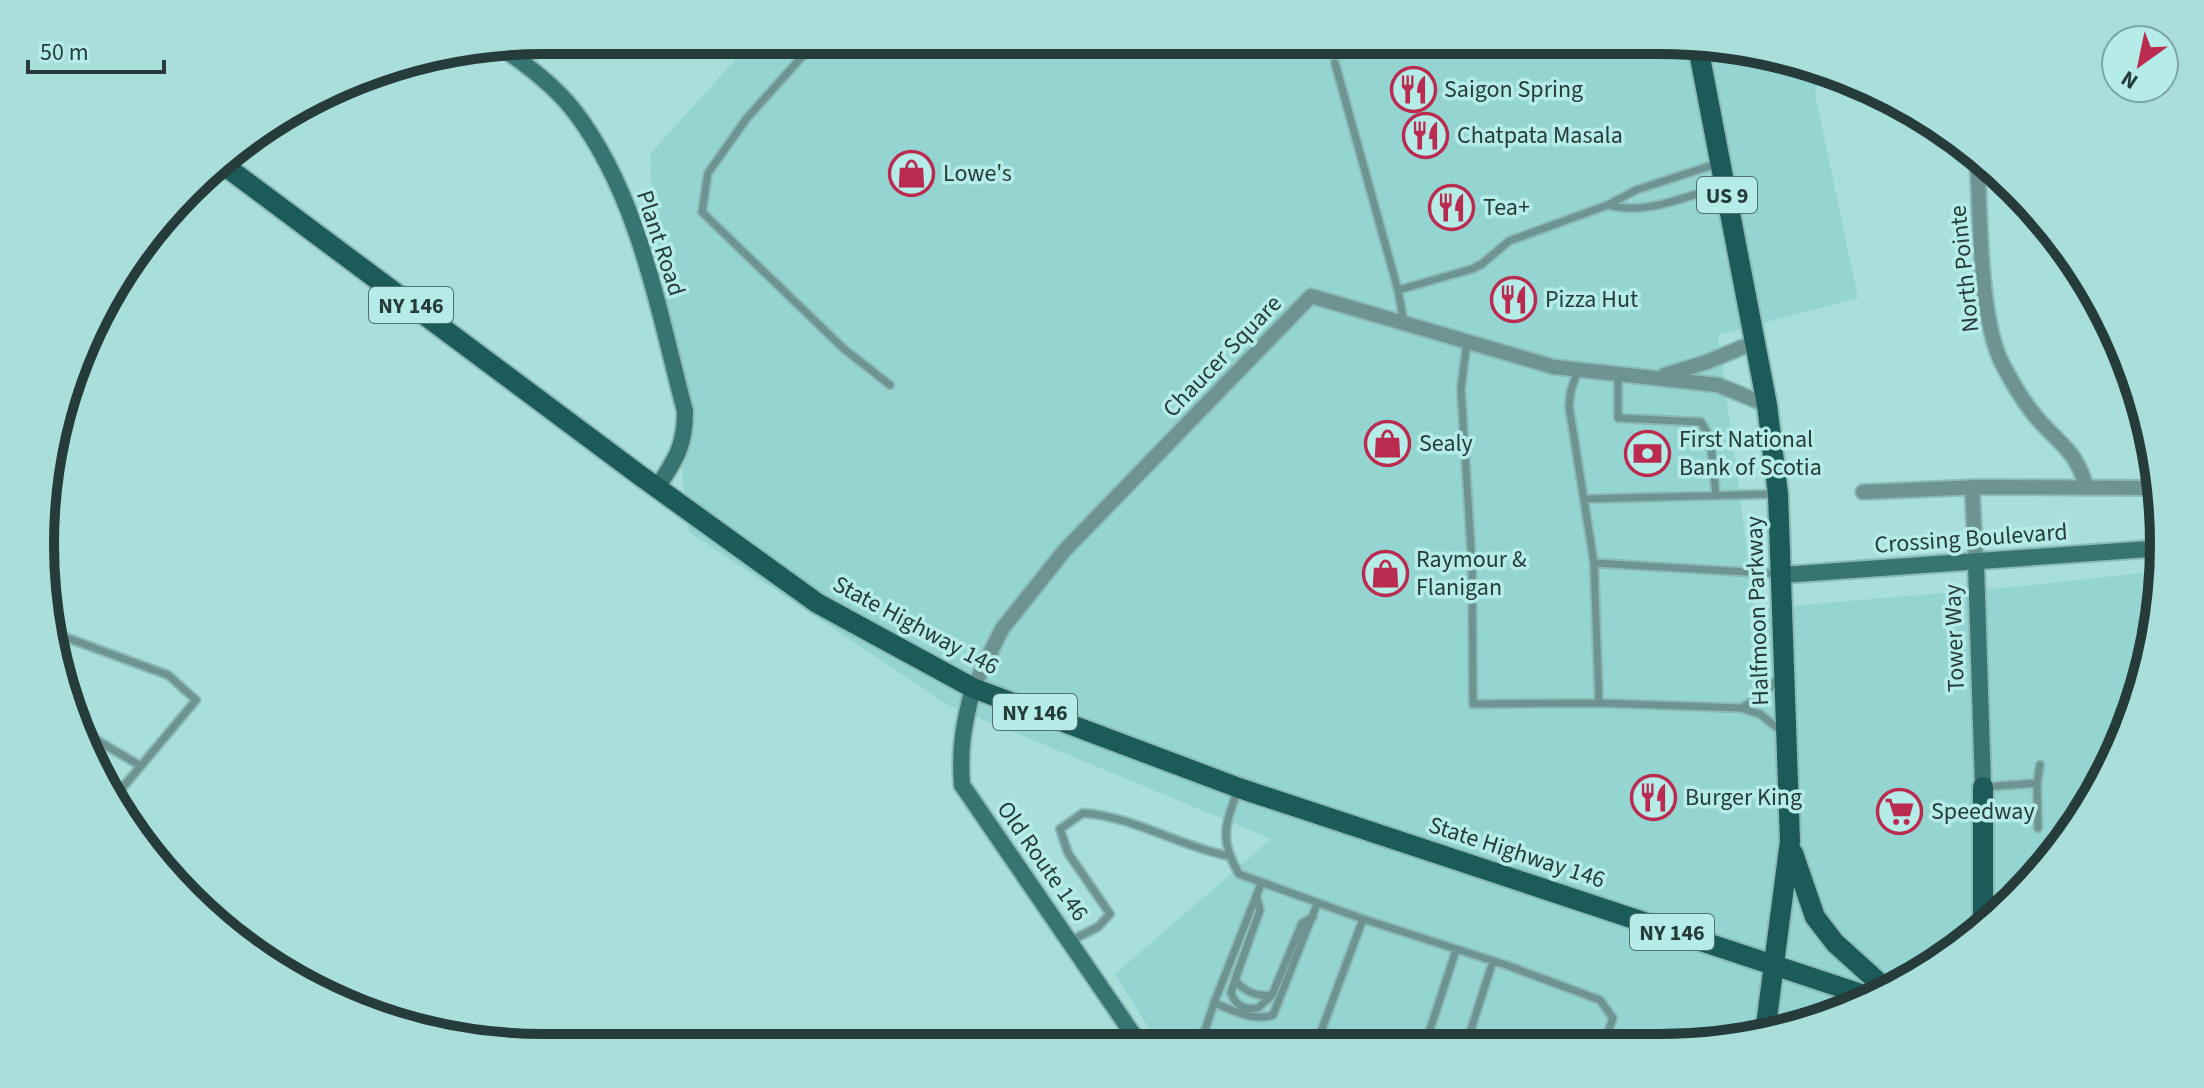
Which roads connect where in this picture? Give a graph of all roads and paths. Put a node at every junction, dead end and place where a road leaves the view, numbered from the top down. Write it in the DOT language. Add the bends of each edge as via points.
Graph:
graph roads {
  1 [pos="804,54"];
  2 [pos="512,55"];
  3 [pos="525,55"];
  4 [pos="1700,56"];
  5 [pos="518,59"];
  6 [pos="1335,63"];
  7 [pos="1721,162"];
  8 [pos="229,169"];
  9 [pos="1978,172"];
  10 [pos="1726,185"];
  11 [pos="1608,205"];
  12 [pos="1398,290"];
  13 [pos="1404,323"];
  14 [pos="1467,341"];
  15 [pos="1755,342"];
  16 [pos="1578,370"];
  17 [pos="1618,374"];
  18 [pos="1657,377"];
  19 [pos="890,385"];
  20 [pos="1767,405"];
  21 [pos="2086,486"];
  22 [pos="1972,487"];
  23 [pos="657,488"];
  24 [pos="2147,488"];
  25 [pos="1863,492"];
  26 [pos="1778,494"];
  27 [pos="1716,495"];
  28 [pos="1584,499"];
  29 [pos="2150,549"];
  30 [pos="1594,563"];
  31 [pos="1976,563"];
  32 [pos="1782,575"];
  33 [pos="62,636"];
  34 [pos="1786,669"];
  35 [pos="973,688"];
  36 [pos="1599,703"];
  37 [pos="1741,708"];
  38 [pos="94,739"];
  39 [pos="1788,740"];
  40 [pos="2040,765"];
  41 [pos="141,766"];
  42 [pos="2037,783"];
  43 [pos="1983,787"];
  44 [pos="1239,788"];
  45 [pos="121,790"];
  46 [pos="2038,828"];
  47 [pos="1790,841"];
  48 [pos="1229,856"];
  49 [pos="1261,884"];
  50 [pos="1256,896"];
  51 [pos="1317,904"];
  52 [pos="1983,912"];
  53 [pos="1313,917"];
  54 [pos="1363,919"];
  55 [pos="1070,941"];
  56 [pos="1456,950"];
  57 [pos="1493,961"];
  58 [pos="1774,966"];
  59 [pos="1235,980"];
  60 [pos="1878,982"];
  61 [pos="1857,993"];
  62 [pos="1272,995"];
  63 [pos="1214,1003"];
  64 [pos="1766,1022"];
  65 [pos="1133,1034"];
  66 [pos="1208,1034"];
  67 [pos="1320,1034"];
  68 [pos="1429,1034"];
  69 [pos="1470,1034"];
  70 [pos="1607,1034"];
  1 -- 19 [label="lane" via="747,118 708,173 702,212 844,349"];
  2 -- 5 [label="street, Plant Road"];
  3 -- 5 [label="street"];
  4 -- 7 [label="main road, Halfmoon Parkway / US 9"];
  5 -- 23 [label="street, Plant Road" via="574,111 597,145 643,254 685,411 679,455"];
  6 -- 12 [label="lane"];
  7 -- 10 [label="main road, Halfmoon Parkway / US 9"];
  7 -- 11 [label="lane" via="1636,190"];
  8 -- 23 [label="main road, State Highway 146 / NY 146"];
  9 -- 21 [label="street, North Pointe" via="1986,304 2001,363 2037,418 2072,452"];
  10 -- 11 [label="lane" via="1639,209"];
  10 -- 15 [label="main road, Halfmoon Parkway / US 9"];
  11 -- 12 [label="lane" via="1509,241 1472,269"];
  12 -- 13 [label="lane"];
  13 -- 14 [label="street, Chaucer Square"];
  13 -- 35 [label="street, Chaucer Square" via="1311,296 1065,550 1002,629"];
  14 -- 16 [label="street, Chaucer Square"];
  14 -- 36 [label="lane" via="1461,389 1472,565 1473,704"];
  15 -- 18 [label="street, Chaucer Square"];
  15 -- 20 [label="main road, Halfmoon Parkway / US 9"];
  16 -- 17 [label="street, Chaucer Square"];
  16 -- 28 [label="lane" via="1569,406"];
  17 -- 18 [label="street, Chaucer Square"];
  17 -- 27 [label="lane" via="1618,418 1701,422 1710,438"];
  18 -- 20 [label="street, Chaucer Square" via="1718,385"];
  20 -- 26 [label="main road, Halfmoon Parkway / US 9"];
  21 -- 22 [label="street"];
  21 -- 24 [label="street"];
  22 -- 25 [label="street"];
  22 -- 31 [label="street, Tower Way"];
  23 -- 35 [label="main road, State Highway 146 / NY 146" via="817,603"];
  26 -- 27 [label="lane"];
  26 -- 32 [label="main road, Halfmoon Parkway / US 9"];
  27 -- 28 [label="lane"];
  28 -- 30 [label="lane"];
  29 -- 31 [label="street, Crossing Boulevard"];
  30 -- 32 [label="lane"];
  30 -- 36 [label="lane"];
  31 -- 32 [label="street, Crossing Boulevard"];
  31 -- 43 [label="street, Tower Way"];
  32 -- 34 [label="main road, Halfmoon Parkway / US 9"];
  33 -- 41 [label="lane" via="168,675 196,700"];
  34 -- 37 [label="lane" via="1764,695"];
  34 -- 39 [label="main road, Halfmoon Parkway / US 9"];
  35 -- 44 [label="main road, State Highway 146 / NY 146"];
  35 -- 55 [label="street, Old Route 146" via="961,731 962,785"];
  36 -- 37 [label="lane"];
  37 -- 39 [label="lane" via="1760,714"];
  38 -- 41 [label="lane"];
  39 -- 47 [label="main road, Halfmoon Parkway / US 9"];
  40 -- 42 [label="lane"];
  41 -- 45 [label="lane"];
  42 -- 43 [label="lane"];
  42 -- 46 [label="lane"];
  43 -- 52 [label="main road"];
  44 -- 48 [label="lane" via="1225,827"];
  44 -- 58 [label="main road, State Highway 146 / NY 146"];
  47 -- 58 [label="main road, Halfmoon Parkway / US 9"];
  47 -- 60 [label="main road" via="1815,917"];
  48 -- 49 [label="lane" via="1239,874"];
  48 -- 55 [label="lane" via="1202,851 1111,815 1083,813 1060,829 1068,853 1110,914 1098,927"];
  49 -- 50 [label="lane"];
  49 -- 51 [label="lane"];
  50 -- 59 [label="lane" via="1260,910"];
  50 -- 63 [label="lane"];
  51 -- 53 [label="lane"];
  51 -- 54 [label="lane"];
  53 -- 62 [label="lane" via="1302,923"];
  53 -- 63 [label="lane" via="1273,1015 1254,1018"];
  54 -- 56 [label="lane"];
  54 -- 67 [label="lane"];
  55 -- 65 [label="street, Old Route 146"];
  56 -- 57 [label="lane"];
  56 -- 68 [label="lane"];
  57 -- 69 [label="lane"];
  57 -- 70 [label="lane" via="1600,1000 1613,1018"];
  58 -- 61 [label="main road, State Highway 146 / NY 146"];
  58 -- 64 [label="main road, Halfmoon Parkway / US 9"];
  59 -- 62 [label="lane" via="1253,994"];
  59 -- 62 [label="lane" via="1231,993 1242,1007 1258,1008"];
  63 -- 66 [label="lane" via="1205,1030"];
}
